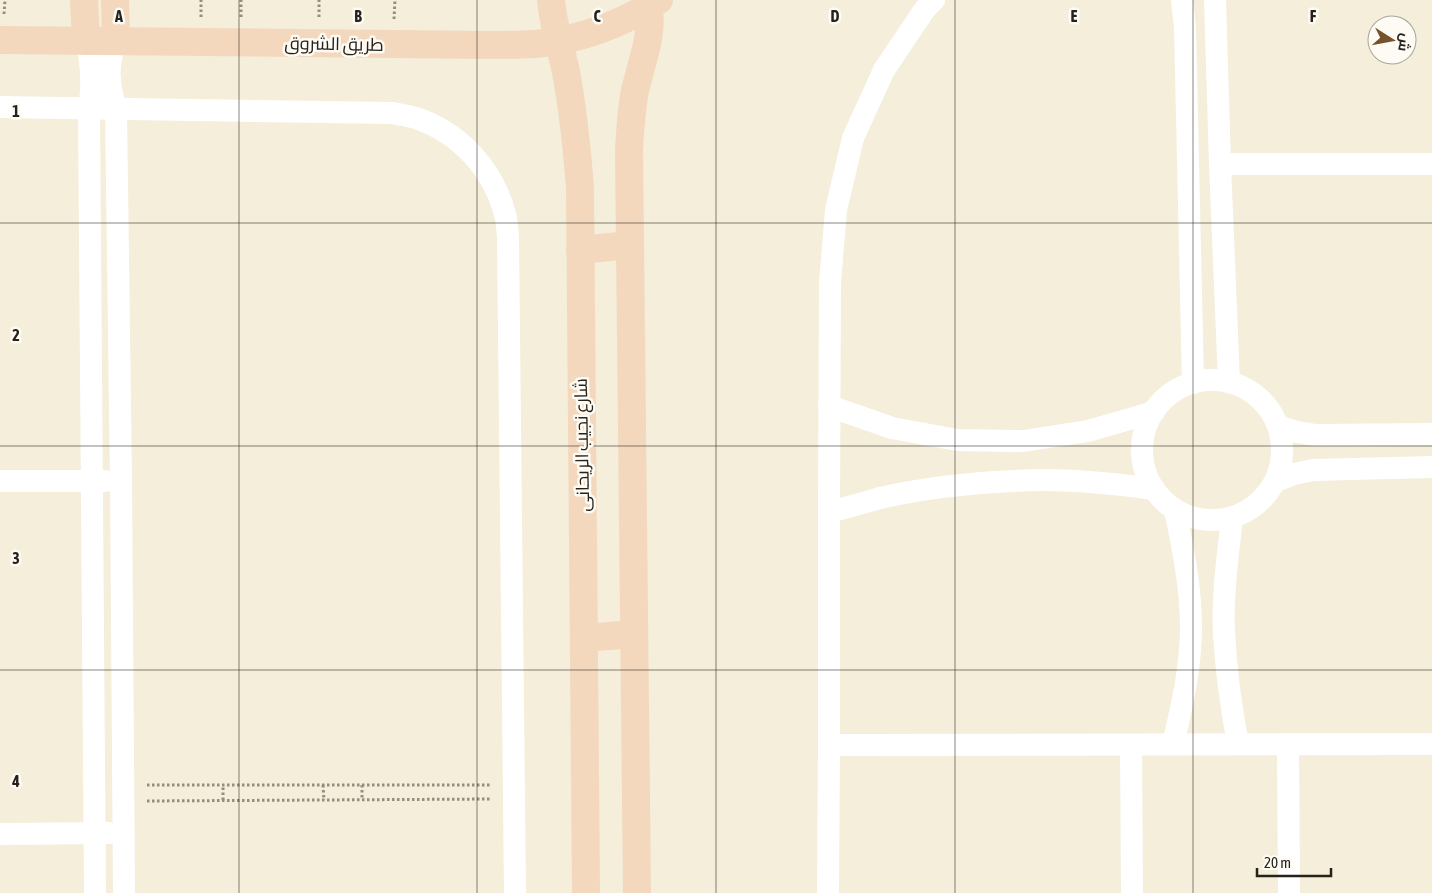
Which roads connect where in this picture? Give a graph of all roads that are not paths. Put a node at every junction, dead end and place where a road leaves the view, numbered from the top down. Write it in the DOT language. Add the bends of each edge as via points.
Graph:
graph roads {
  1 [pos="84,0"];
  2 [pos="115,0"];
  3 [pos="551,0"];
  4 [pos="934,0"];
  5 [pos="1182,0"];
  6 [pos="1215,0"];
  7 [pos="651,2"];
  8 [pos="0,40"];
  9 [pos="559,40"];
  10 [pos="86,41"];
  11 [pos="116,41"];
  12 [pos="0,107"];
  13 [pos="89,108"];
  14 [pos="116,108"];
  15 [pos="1220,164"];
  16 [pos="1432,164"];
  17 [pos="630,245"];
  18 [pos="580,250"];
  19 [pos="1229,382"];
  20 [pos="1193,383"];
  21 [pos="829,406"];
  22 [pos="1154,412"];
  23 [pos="1278,426"];
  24 [pos="1432,434"];
  25 [pos="1432,467"];
  26 [pos="0,481"];
  27 [pos="92,481"];
  28 [pos="121,481"];
  29 [pos="1276,481"];
  30 [pos="1154,489"];
  31 [pos="1175,510"];
  32 [pos="829,512"];
  33 [pos="1232,518"];
  34 [pos="634,634"];
  35 [pos="584,638"];
  36 [pos="1173,744"];
  37 [pos="1238,744"];
  38 [pos="1288,744"];
  39 [pos="1432,744"];
  40 [pos="830,745"];
  41 [pos="1131,745"];
  42 [pos="124,832"];
  43 [pos="94,833"];
  44 [pos="0,834"];
  45 [pos="95,893"];
  46 [pos="124,893"];
  47 [pos="515,893"];
  48 [pos="586,893"];
  49 [pos="637,893"];
  50 [pos="828,893"];
  51 [pos="1132,893"];
  52 [pos="1289,893"];
  1 -- 10 [label="street"];
  2 -- 11 [label="street"];
  3 -- 9 [label="street, شارع نجيب الريحانى"];
  4 -- 21 [label="street" via="884,70 853,138 836,210 830,283"];
  5 -- 20 [label="street"];
  6 -- 15 [label="street"];
  7 -- 9 [label="street, طريق الشروق" via="621,22"];
  7 -- 17 [label="street" via="650,26 631,124"];
  8 -- 10 [label="street, طريق الشروق"];
  9 -- 11 [label="street, طريق الشروق" via="488,45"];
  9 -- 18 [label="street, شارع نجيب الريحانى" via="575,128 580,188"];
  10 -- 11 [label="street, طريق الشروق"];
  10 -- 13 [label="street" via="92,74"];
  11 -- 14 [label="street" via="111,54 109,82"];
  12 -- 13 [label="street"];
  13 -- 14 [label="street"];
  13 -- 27 [label="street"];
  14 -- 28 [label="street"];
  14 -- 47 [label="street" via="394,113 416,118 456,139 473,154 498,192 508,237"];
  15 -- 16 [label="street"];
  15 -- 19 [label="street"];
  17 -- 18 [label="street"];
  17 -- 34 [label="street"];
  18 -- 35 [label="street, شارع نجيب الريحانى"];
  19 -- 20 [label="street"];
  19 -- 23 [label="street" via="1250,390 1267,406"];
  20 -- 22 [label="street" via="1164,399"];
  21 -- 22 [label="street" via="892,428 957,440 1023,441 1088,431"];
  21 -- 32 [label="street"];
  22 -- 30 [label="street" via="1145,430 1142,450 1145,470"];
  23 -- 24 [label="street" via="1316,435"];
  23 -- 29 [label="street" via="1283,444 1282,463"];
  25 -- 29 [label="street" via="1313,470"];
  26 -- 27 [label="street"];
  27 -- 28 [label="street"];
  27 -- 43 [label="street"];
  28 -- 42 [label="street"];
  29 -- 33 [label="street" via="1258,504"];
  30 -- 31 [label="street"];
  30 -- 32 [label="street" via="1099,482 990,482 935,488"];
  31 -- 33 [label="street" via="1213,521"];
  31 -- 36 [label="street" via="1187,568 1191,628 1186,687"];
  32 -- 40 [label="street"];
  33 -- 37 [label="street" via="1224,631 1228,688"];
  34 -- 35 [label="street"];
  34 -- 49 [label="street"];
  35 -- 48 [label="street, شارع نجيب الريحانى"];
  36 -- 37 [label="street"];
  36 -- 41 [label="street"];
  37 -- 38 [label="street"];
  38 -- 39 [label="street"];
  38 -- 52 [label="street"];
  40 -- 41 [label="street"];
  40 -- 50 [label="street"];
  41 -- 51 [label="street"];
  42 -- 43 [label="street"];
  42 -- 46 [label="street"];
  43 -- 44 [label="street"];
  43 -- 45 [label="street"];
}
